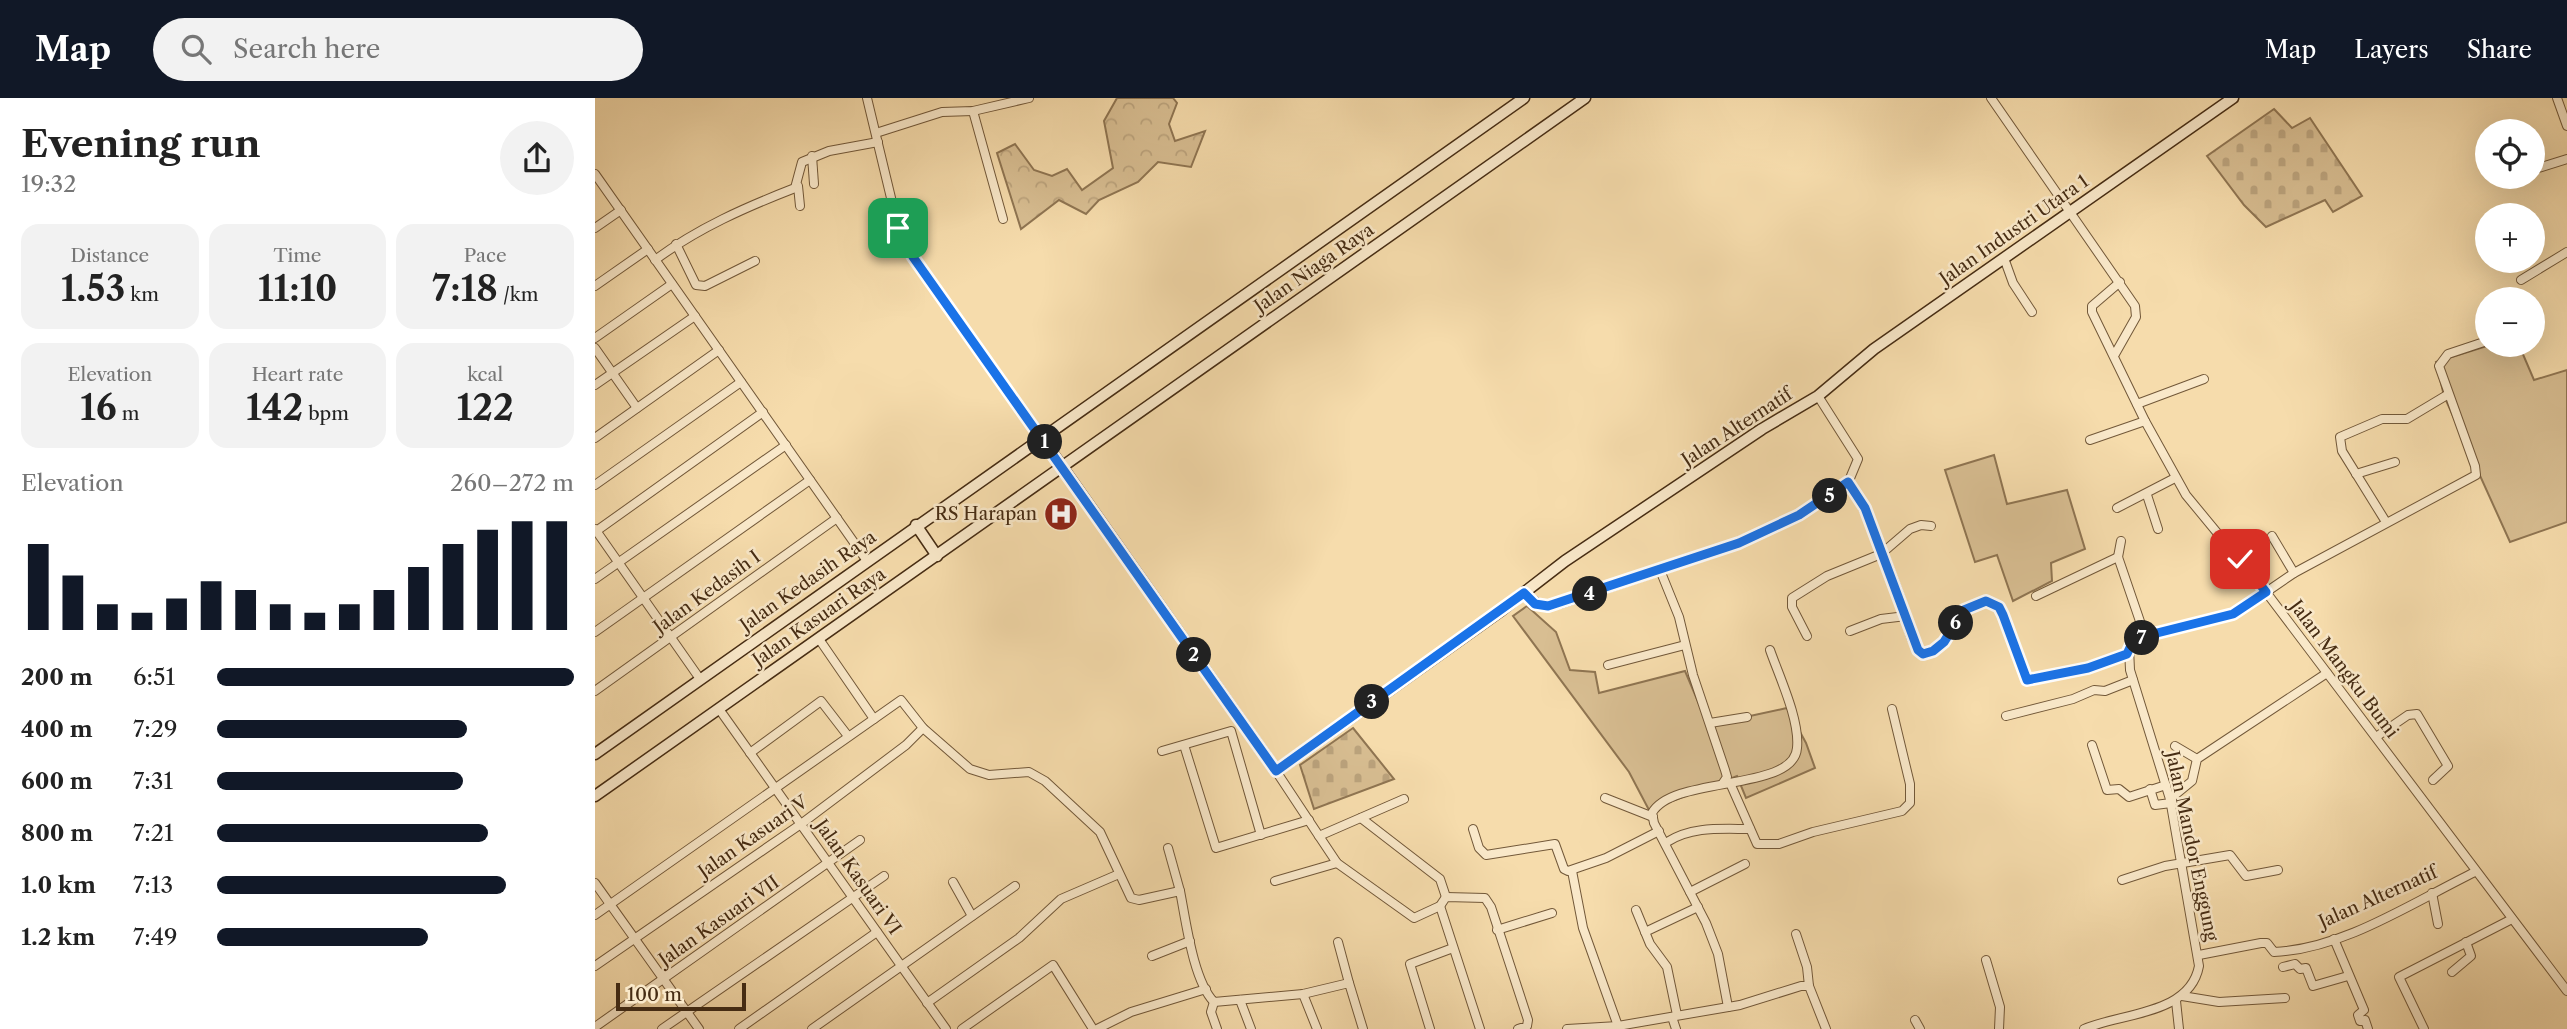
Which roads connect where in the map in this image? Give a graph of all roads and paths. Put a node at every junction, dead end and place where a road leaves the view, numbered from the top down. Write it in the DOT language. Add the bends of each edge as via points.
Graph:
graph roads {
  1 [pos="867,98"];
  2 [pos="1029,98"];
  3 [pos="1524,98"];
  4 [pos="1585,98"];
  5 [pos="1991,98"];
  6 [pos="2233,98"];
  7 [pos="2557,98"];
  8 [pos="973,111"];
  9 [pos="2567,126"];
  10 [pos="877,138"];
  11 [pos="812,156"];
  12 [pos="2567,159"];
  13 [pos="2545,166"];
  14 [pos="595,174"];
  15 [pos="814,184"];
  16 [pos="798,186"];
  17 [pos="800,206"];
  18 [pos="621,210"];
  19 [pos="2072,211"];
  20 [pos="1003,219"];
  21 [pos="595,228"];
  22 [pos="676,244"];
  23 [pos="648,249"];
  24 [pos="2567,252"];
  25 [pos="2004,258"];
  26 [pos="655,260"];
  27 [pos="755,261"];
  28 [pos="2521,280"];
  29 [pos="2120,282"];
  30 [pos="673,284"];
  31 [pos="595,286"];
  32 [pos="2032,312"];
  33 [pos="695,316"];
  34 [pos="595,338"];
  35 [pos="2475,344"];
  36 [pos="595,348"];
  37 [pos="719,351"];
  38 [pos="2115,354"];
  39 [pos="613,373"];
  40 [pos="2204,379"];
  41 [pos="741,382"];
  42 [pos="595,385"];
  43 [pos="1818,396"];
  44 [pos="2448,396"];
  45 [pos="2137,404"];
  46 [pos="637,408"];
  47 [pos="763,412"];
  48 [pos="2144,421"];
  49 [pos="1041,437"];
  50 [pos="595,438"];
  51 [pos="2090,440"];
  52 [pos="786,444"];
  53 [pos="2395,461"];
  54 [pos="1063,467"];
  55 [pos="2356,474"];
  56 [pos="2175,478"];
  57 [pos="810,480"];
  58 [pos="1848,482"];
  59 [pos="595,485"];
  60 [pos="2147,495"];
  61 [pos="2117,508"];
  62 [pos="837,518"];
  63 [pos="2386,522"];
  64 [pos="916,526"];
  65 [pos="1931,526"];
  66 [pos="2158,529"];
  67 [pos="595,531"];
  68 [pos="2272,536"];
  69 [pos="2121,541"];
  70 [pos="1881,554"];
  71 [pos="937,556"];
  72 [pos="2118,557"];
  73 [pos="867,561"];
  74 [pos="618,562"];
  75 [pos="1660,570"];
  76 [pos="2294,573"];
  77 [pos="595,579"];
  78 [pos="2266,592"];
  79 [pos="1524,593"];
  80 [pos="2036,596"];
  81 [pos="643,597"];
  82 [pos="1906,616"];
  83 [pos="1850,631"];
  84 [pos="595,632"];
  85 [pos="1807,636"];
  86 [pos="2145,636"];
  87 [pos="671,638"];
  88 [pos="819,639"];
  89 [pos="1685,645"];
  90 [pos="1770,650"];
  91 [pos="2127,654"];
  92 [pos="1608,666"];
  93 [pos="2327,673"];
  94 [pos="700,679"];
  95 [pos="2133,680"];
  96 [pos="595,691"];
  97 [pos="719,709"];
  98 [pos="1892,709"];
  99 [pos="2006,716"];
  100 [pos="1747,717"];
  101 [pos="874,719"];
  102 [pos="1710,723"];
  103 [pos="923,728"];
  104 [pos="848,736"];
  105 [pos="2376,737"];
  106 [pos="1184,744"];
  107 [pos="2092,745"];
  108 [pos="2175,746"];
  109 [pos="1161,751"];
  110 [pos="750,752"];
  111 [pos="595,754"];
  112 [pos="2197,759"];
  113 [pos="1276,771"];
  114 [pos="2433,780"];
  115 [pos="1726,783"];
  116 [pos="2166,785"];
  117 [pos="775,788"];
  118 [pos="2150,789"];
  119 [pos="595,796"];
  120 [pos="1605,798"];
  121 [pos="1404,799"];
  122 [pos="2171,801"];
  123 [pos="1653,817"];
  124 [pos="1361,818"];
  125 [pos="1309,820"];
  126 [pos="801,824"];
  127 [pos="1472,829"];
  128 [pos="1750,829"];
  129 [pos="1659,831"];
  130 [pos="1261,835"];
  131 [pos="1319,836"];
  132 [pos="860,840"];
  133 [pos="1667,842"];
  134 [pos="1168,848"];
  135 [pos="828,863"];
  136 [pos="1337,863"];
  137 [pos="1745,863"];
  138 [pos="2183,863"];
  139 [pos="2278,870"];
  140 [pos="1572,871"];
  141 [pos="2475,872"];
  142 [pos="1119,874"];
  143 [pos="884,876"];
  144 [pos="2122,880"];
  145 [pos="1275,881"];
  146 [pos="595,883"];
  147 [pos="953,883"];
  148 [pos="1015,886"];
  149 [pos="1179,891"];
  150 [pos="1690,892"];
  151 [pos="2432,893"];
  152 [pos="853,897"];
  153 [pos="1446,897"];
  154 [pos="610,904"];
  155 [pos="1440,906"];
  156 [pos="1698,907"];
  157 [pos="1636,910"];
  158 [pos="1552,913"];
  159 [pos="595,915"];
  160 [pos="972,916"];
  161 [pos="2512,919"];
  162 [pos="2438,924"];
  163 [pos="1497,930"];
  164 [pos="877,932"];
  165 [pos="1645,932"];
  166 [pos="1796,934"];
  167 [pos="634,938"];
  168 [pos="2335,939"];
  169 [pos="1190,941"];
  170 [pos="1338,942"];
  171 [pos="2466,942"];
  172 [pos="1453,948"];
  173 [pos="2199,955"];
  174 [pos="1151,956"];
  175 [pos="1986,960"];
  176 [pos="595,966"];
  177 [pos="901,966"];
  178 [pos="2283,967"];
  179 [pos="2452,972"];
  180 [pos="2348,976"];
  181 [pos="663,979"];
  182 [pos="1349,983"];
  183 [pos="1809,986"];
  184 [pos="1206,989"];
  185 [pos="2567,991"];
  186 [pos="1303,994"];
  187 [pos="2285,998"];
  188 [pos="2179,999"];
  189 [pos="1240,1000"];
  190 [pos="1214,1002"];
  191 [pos="927,1003"];
  192 [pos="1728,1007"];
  193 [pos="687,1012"];
  194 [pos="1675,1016"];
  195 [pos="1915,1020"];
  196 [pos="1618,1026"];
  197 [pos="2097,1026"];
  198 [pos="595,1027"];
  199 [pos="663,1029"];
  200 [pos="699,1029"];
  201 [pos="739,1029"];
  202 [pos="812,1029"];
  203 [pos="946,1029"];
  204 [pos="962,1029"];
  205 [pos="1095,1029"];
  206 [pos="1217,1029"];
  207 [pos="1251,1029"];
  208 [pos="1317,1029"];
  209 [pos="1363,1029"];
  210 [pos="1430,1029"];
  211 [pos="1480,1029"];
  212 [pos="1518,1029"];
  213 [pos="1567,1029"];
  214 [pos="1676,1029"];
  215 [pos="1826,1029"];
  216 [pos="1920,1029"];
  217 [pos="1999,1029"];
  218 [pos="2084,1029"];
  219 [pos="2179,1029"];
  220 [pos="2368,1029"];
  221 [pos="2424,1029"];
  1 -- 10 [label="street"];
  2 -- 8 [label="street"];
  3 -- 49 [label="main road, Jalan Niaga Raya"];
  4 -- 54 [label="main road, Jalan Niaga Raya"];
  5 -- 19 [label="street"];
  6 -- 19 [label="main road, Jalan Industri Utara 1"];
  7 -- 9 [label="street"];
  8 -- 10 [label="street" via="942,111"];
  8 -- 20 [label="street"];
  10 -- 11 [label="street"];
  10 -- 49 [label="street" via="898,228 913,257"];
  11 -- 15 [label="street"];
  11 -- 16 [label="street" via="802,162"];
  12 -- 13 [label="street"];
  14 -- 18 [label="street"];
  16 -- 17 [label="street"];
  16 -- 22 [label="street" via="699,229"];
  18 -- 21 [label="street"];
  18 -- 23 [label="street"];
  19 -- 25 [label="main road, Jalan Industri Utara 1"];
  19 -- 29 [label="street"];
  22 -- 26 [label="street"];
  22 -- 27 [label="street" via="696,285 705,286"];
  23 -- 26 [label="street"];
  23 -- 31 [label="street"];
  24 -- 28 [label="street"];
  25 -- 32 [label="street" via="2013,283"];
  25 -- 43 [label="main road, Jalan Industri Utara 1" via="1874,349"];
  26 -- 30 [label="street"];
  29 -- 38 [label="street" via="2137,313"];
  29 -- 38 [label="street, Jalan Mangku Bumi" via="2092,306"];
  30 -- 33 [label="street"];
  30 -- 34 [label="street"];
  33 -- 37 [label="street"];
  33 -- 39 [label="street"];
  35 -- 44 [label="street" via="2440,360"];
  36 -- 39 [label="street"];
  37 -- 41 [label="street"];
  37 -- 46 [label="street"];
  38 -- 45 [label="street, Jalan Mangku Bumi"];
  39 -- 42 [label="street"];
  39 -- 46 [label="street"];
  40 -- 45 [label="street"];
  41 -- 47 [label="street"];
  41 -- 59 [label="street"];
  43 -- 58 [label="street, Jalan Alternatif" via="1858,457"];
  43 -- 79 [label="main road, Jalan Alternatif" via="1565,561"];
  44 -- 55 [label="street" via="2407,419 2387,418 2344,434 2339,442"];
  44 -- 63 [label="street" via="2476,475"];
  45 -- 48 [label="street, Jalan Mangku Bumi"];
  46 -- 50 [label="street"];
  47 -- 52 [label="street"];
  47 -- 67 [label="street"];
  48 -- 51 [label="street"];
  48 -- 56 [label="street, Jalan Mangku Bumi"];
  49 -- 54 [label="main road"];
  49 -- 64 [label="main road, Jalan Kedasih Raya"];
  52 -- 57 [label="street"];
  52 -- 74 [label="street"];
  53 -- 55 [label="street"];
  54 -- 71 [label="main road, Jalan Kasuari Raya"];
  54 -- 113 [label="main road"];
  55 -- 63 [label="street"];
  56 -- 60 [label="street"];
  56 -- 78 [label="street, Jalan Mangku Bumi"];
  57 -- 62 [label="street"];
  57 -- 81 [label="street"];
  58 -- 70 [label="street" via="1865,508"];
  58 -- 75 [label="street" via="1799,515 1722,550"];
  60 -- 61 [label="street"];
  60 -- 66 [label="street"];
  62 -- 73 [label="street"];
  62 -- 87 [label="street, Jalan Kedasih I"];
  63 -- 76 [label="street"];
  64 -- 71 [label="main road"];
  64 -- 73 [label="main road, Jalan Kedasih Raya"];
  65 -- 70 [label="street" via="1910,529"];
  67 -- 74 [label="street"];
  68 -- 76 [label="street"];
  69 -- 72 [label="street"];
  70 -- 82 [label="street"];
  70 -- 85 [label="street" via="1827,576 1792,598"];
  71 -- 88 [label="main road, Jalan Kasuari Raya"];
  72 -- 80 [label="street"];
  72 -- 86 [label="street"];
  73 -- 94 [label="main road, Jalan Kedasih Raya"];
  74 -- 77 [label="street"];
  74 -- 81 [label="street"];
  75 -- 79 [label="street" via="1548,606 1535,604"];
  75 -- 89 [label="street"];
  76 -- 78 [label="street"];
  78 -- 86 [label="street" via="2233,614"];
  78 -- 93 [label="street, Jalan Mangku Bumi"];
  79 -- 113 [label="main road, Jalan Alternatif"];
  81 -- 84 [label="street"];
  81 -- 87 [label="street"];
  82 -- 83 [label="street" via="1881,619"];
  82 -- 91 [label="street" via="1918,650 1928,654 1944,642 1964,610 1993,602 2003,615 2027,680 2088,668"];
  86 -- 91 [label="street" via="2132,643"];
  87 -- 94 [label="street"];
  87 -- 96 [label="street, Jalan Kedasih I"];
  88 -- 97 [label="main road, Jalan Kasuari Raya"];
  88 -- 101 [label="street"];
  89 -- 92 [label="street"];
  89 -- 102 [label="street"];
  90 -- 115 [label="street" via="1797,734 1797,751 1789,763 1774,771"];
  91 -- 95 [label="street, Jalan Mandor Enggung"];
  93 -- 105 [label="street, Jalan Mangku Bumi"];
  93 -- 112 [label="street"];
  94 -- 111 [label="main road, Jalan Kedasih Raya"];
  95 -- 99 [label="street"];
  95 -- 116 [label="street, Jalan Mandor Enggung"];
  97 -- 110 [label="street, Jalan Kasuari VI"];
  97 -- 119 [label="main road, Jalan Kasuari Raya"];
  98 -- 128 [label="street" via="1910,784 1906,807 1770,845 1757,844"];
  100 -- 102 [label="street"];
  101 -- 103 [label="street" via="901,700"];
  101 -- 104 [label="street"];
  102 -- 115 [label="street"];
  103 -- 126 [label="street, Jalan Kasuari V"];
  103 -- 142 [label="street" via="979,773 1029,772 1045,781 1100,832"];
  104 -- 110 [label="street" via="821,701"];
  104 -- 117 [label="street"];
  105 -- 114 [label="street" via="2408,715 2417,715 2448,766"];
  105 -- 141 [label="street, Jalan Mangku Bumi"];
  106 -- 109 [label="street"];
  106 -- 130 [label="street" via="1216,848"];
  106 -- 130 [label="street" via="1231,731"];
  107 -- 118 [label="street" via="2107,790 2119,789 2129,797"];
  108 -- 112 [label="street"];
  110 -- 117 [label="street, Jalan Kasuari VI"];
  112 -- 122 [label="street" via="2192,781"];
  113 -- 125 [label="street"];
  115 -- 123 [label="street" via="1661,803"];
  115 -- 128 [label="street"];
  116 -- 118 [label="street"];
  116 -- 122 [label="street, Jalan Mandor Enggung"];
  117 -- 126 [label="street, Jalan Kasuari VI"];
  117 -- 154 [label="street"];
  118 -- 122 [label="street" via="2157,806"];
  120 -- 123 [label="street"];
  121 -- 124 [label="street"];
  122 -- 138 [label="street, Jalan Mandor Enggung"];
  123 -- 129 [label="street"];
  124 -- 131 [label="street"];
  124 -- 153 [label="street" via="1440,879"];
  125 -- 130 [label="street"];
  125 -- 131 [label="street"];
  126 -- 135 [label="street, Jalan Kasuari VI"];
  126 -- 167 [label="street, Jalan Kasuari V"];
  127 -- 140 [label="street" via="1483,854 1552,843 1564,869"];
  128 -- 133 [label="street" via="1700,830"];
  129 -- 133 [label="street"];
  129 -- 140 [label="street"];
  131 -- 136 [label="street"];
  132 -- 135 [label="street, Jalan Kasuari VII"];
  133 -- 150 [label="street"];
  134 -- 149 [label="street"];
  135 -- 152 [label="street, Jalan Kasuari VI"];
  135 -- 181 [label="street, Jalan Kasuari VII"];
  136 -- 145 [label="street"];
  136 -- 155 [label="street" via="1412,917"];
  137 -- 150 [label="street"];
  138 -- 139 [label="street" via="2230,855 2246,876"];
  138 -- 144 [label="street"];
  138 -- 173 [label="street, Jalan Mandor Enggung"];
  140 -- 196 [label="street" via="1583,928"];
  141 -- 151 [label="street, Jalan Alternatif"];
  141 -- 161 [label="street, Jalan Mangku Bumi"];
  142 -- 149 [label="street" via="1135,900"];
  142 -- 191 [label="street" via="1061,899 1019,938"];
  143 -- 152 [label="street"];
  146 -- 154 [label="street"];
  147 -- 160 [label="street"];
  148 -- 160 [label="street"];
  149 -- 169 [label="street"];
  150 -- 156 [label="street"];
  151 -- 162 [label="street"];
  151 -- 168 [label="street, Jalan Alternatif"];
  152 -- 164 [label="street, Jalan Kasuari VI"];
  152 -- 193 [label="street"];
  153 -- 155 [label="street"];
  153 -- 163 [label="street" via="1485,898"];
  154 -- 159 [label="street"];
  154 -- 167 [label="street"];
  155 -- 172 [label="street"];
  156 -- 165 [label="street"];
  156 -- 192 [label="street" via="1717,954"];
  157 -- 165 [label="street"];
  158 -- 163 [label="street"];
  160 -- 177 [label="street"];
  161 -- 171 [label="street"];
  161 -- 185 [label="street, Jalan Mangku Bumi"];
  163 -- 212 [label="street" via="1528,1020 1527,1026"];
  164 -- 177 [label="street, Jalan Kasuari VI"];
  164 -- 201 [label="street"];
  165 -- 194 [label="street" via="1667,967"];
  166 -- 183 [label="street"];
  167 -- 176 [label="street, Jalan Kasuari V"];
  167 -- 181 [label="street"];
  168 -- 173 [label="street, Jalan Alternatif" via="2292,951 2274,952 2261,943"];
  168 -- 180 [label="street"];
  169 -- 174 [label="street"];
  169 -- 184 [label="street"];
  170 -- 182 [label="street"];
  171 -- 179 [label="street" via="2471,956"];
  171 -- 221 [label="street" via="2399,977"];
  172 -- 210 [label="street" via="1410,964"];
  172 -- 211 [label="street"];
  173 -- 188 [label="street" via="2198,974"];
  175 -- 217 [label="street" via="2000,1007"];
  177 -- 191 [label="street, Jalan Kasuari VI"];
  177 -- 202 [label="street"];
  178 -- 180 [label="street" via="2307,968 2313,986"];
  180 -- 220 [label="street" via="2364,1010 2358,1015 2360,1021 2365,1020"];
  181 -- 193 [label="street"];
  181 -- 198 [label="street, Jalan Kasuari VII"];
  182 -- 186 [label="street"];
  182 -- 209 [label="street"];
  183 -- 192 [label="street"];
  183 -- 215 [label="street"];
  184 -- 190 [label="street"];
  184 -- 205 [label="street" via="1131,1012"];
  186 -- 189 [label="street"];
  186 -- 208 [label="street"];
  187 -- 188 [label="street"];
  188 -- 197 [label="street"];
  188 -- 219 [label="street"];
  189 -- 190 [label="street"];
  189 -- 207 [label="street"];
  190 -- 206 [label="street" via="1211,1012"];
  191 -- 203 [label="street, Jalan Kasuari VI"];
  192 -- 194 [label="street"];
  193 -- 199 [label="street"];
  193 -- 200 [label="street"];
  194 -- 196 [label="street"];
  194 -- 214 [label="street"];
  195 -- 216 [label="street"];
  196 -- 213 [label="street"];
  197 -- 218 [label="street"];
  204 -- 205 [label="street" via="1053,965"];
}
